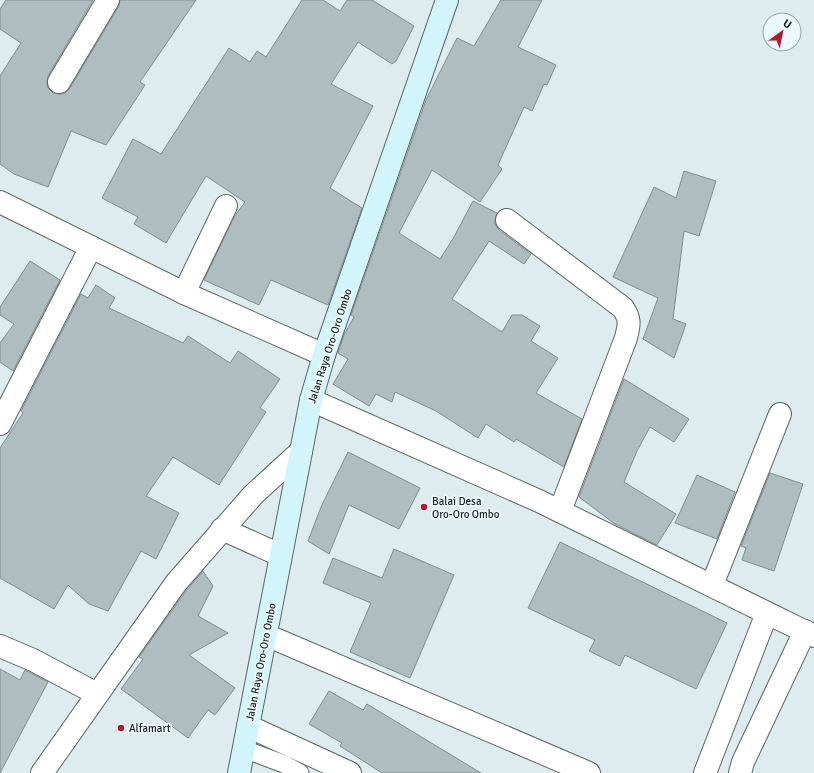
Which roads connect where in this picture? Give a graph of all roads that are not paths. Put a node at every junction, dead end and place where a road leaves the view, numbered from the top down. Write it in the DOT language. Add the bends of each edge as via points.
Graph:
graph roads {
  1 [pos="108,0"];
  2 [pos="448,0"];
  3 [pos="59,82"];
  4 [pos="0,202"];
  5 [pos="226,206"];
  6 [pos="507,220"];
  7 [pos="90,247"];
  8 [pos="184,293"];
  9 [pos="324,355"];
  10 [pos="311,400"];
  11 [pos="780,414"];
  12 [pos="0,424"];
  13 [pos="301,451"];
  14 [pos="560,511"];
  15 [pos="222,528"];
  16 [pos="280,555"];
  17 [pos="712,585"];
  18 [pos="766,613"];
  19 [pos="810,633"];
  20 [pos="266,635"];
  21 [pos="0,646"];
  22 [pos="98,694"];
  23 [pos="248,726"];
  24 [pos="244,749"];
  25 [pos="42,773"];
  26 [pos="239,773"];
  27 [pos="300,773"];
  28 [pos="350,773"];
  29 [pos="589,773"];
  30 [pos="705,773"];
  31 [pos="740,773"];
  1 -- 3 [label="street"];
  2 -- 9 [label="main road, Jalan Raya Oro-Oro Ombo"];
  4 -- 7 [label="street"];
  5 -- 8 [label="street"];
  6 -- 14 [label="street" via="623,308 628,317 626,338"];
  7 -- 8 [label="street"];
  7 -- 12 [label="street"];
  8 -- 9 [label="street"];
  9 -- 10 [label="main road, Jalan Raya Oro-Oro Ombo"];
  10 -- 13 [label="main road, Jalan Raya Oro-Oro Ombo"];
  10 -- 14 [label="street"];
  11 -- 17 [label="street"];
  13 -- 15 [label="street"];
  13 -- 16 [label="main road, Jalan Raya Oro-Oro Ombo"];
  14 -- 17 [label="street"];
  15 -- 16 [label="street"];
  15 -- 22 [label="street" via="176,583"];
  16 -- 20 [label="main road, Jalan Raya Oro-Oro Ombo"];
  17 -- 18 [label="street"];
  18 -- 19 [label="street"];
  18 -- 30 [label="street"];
  19 -- 31 [label="street" via="743,762"];
  20 -- 23 [label="main road, Jalan Raya Oro-Oro Ombo"];
  20 -- 29 [label="street"];
  21 -- 22 [label="street"];
  22 -- 25 [label="street"];
  23 -- 24 [label="main road, Jalan Raya Oro-Oro Ombo"];
  23 -- 28 [label="street"];
  24 -- 26 [label="main road, Jalan Raya Oro-Oro Ombo"];
  24 -- 27 [label="lane"];
}
